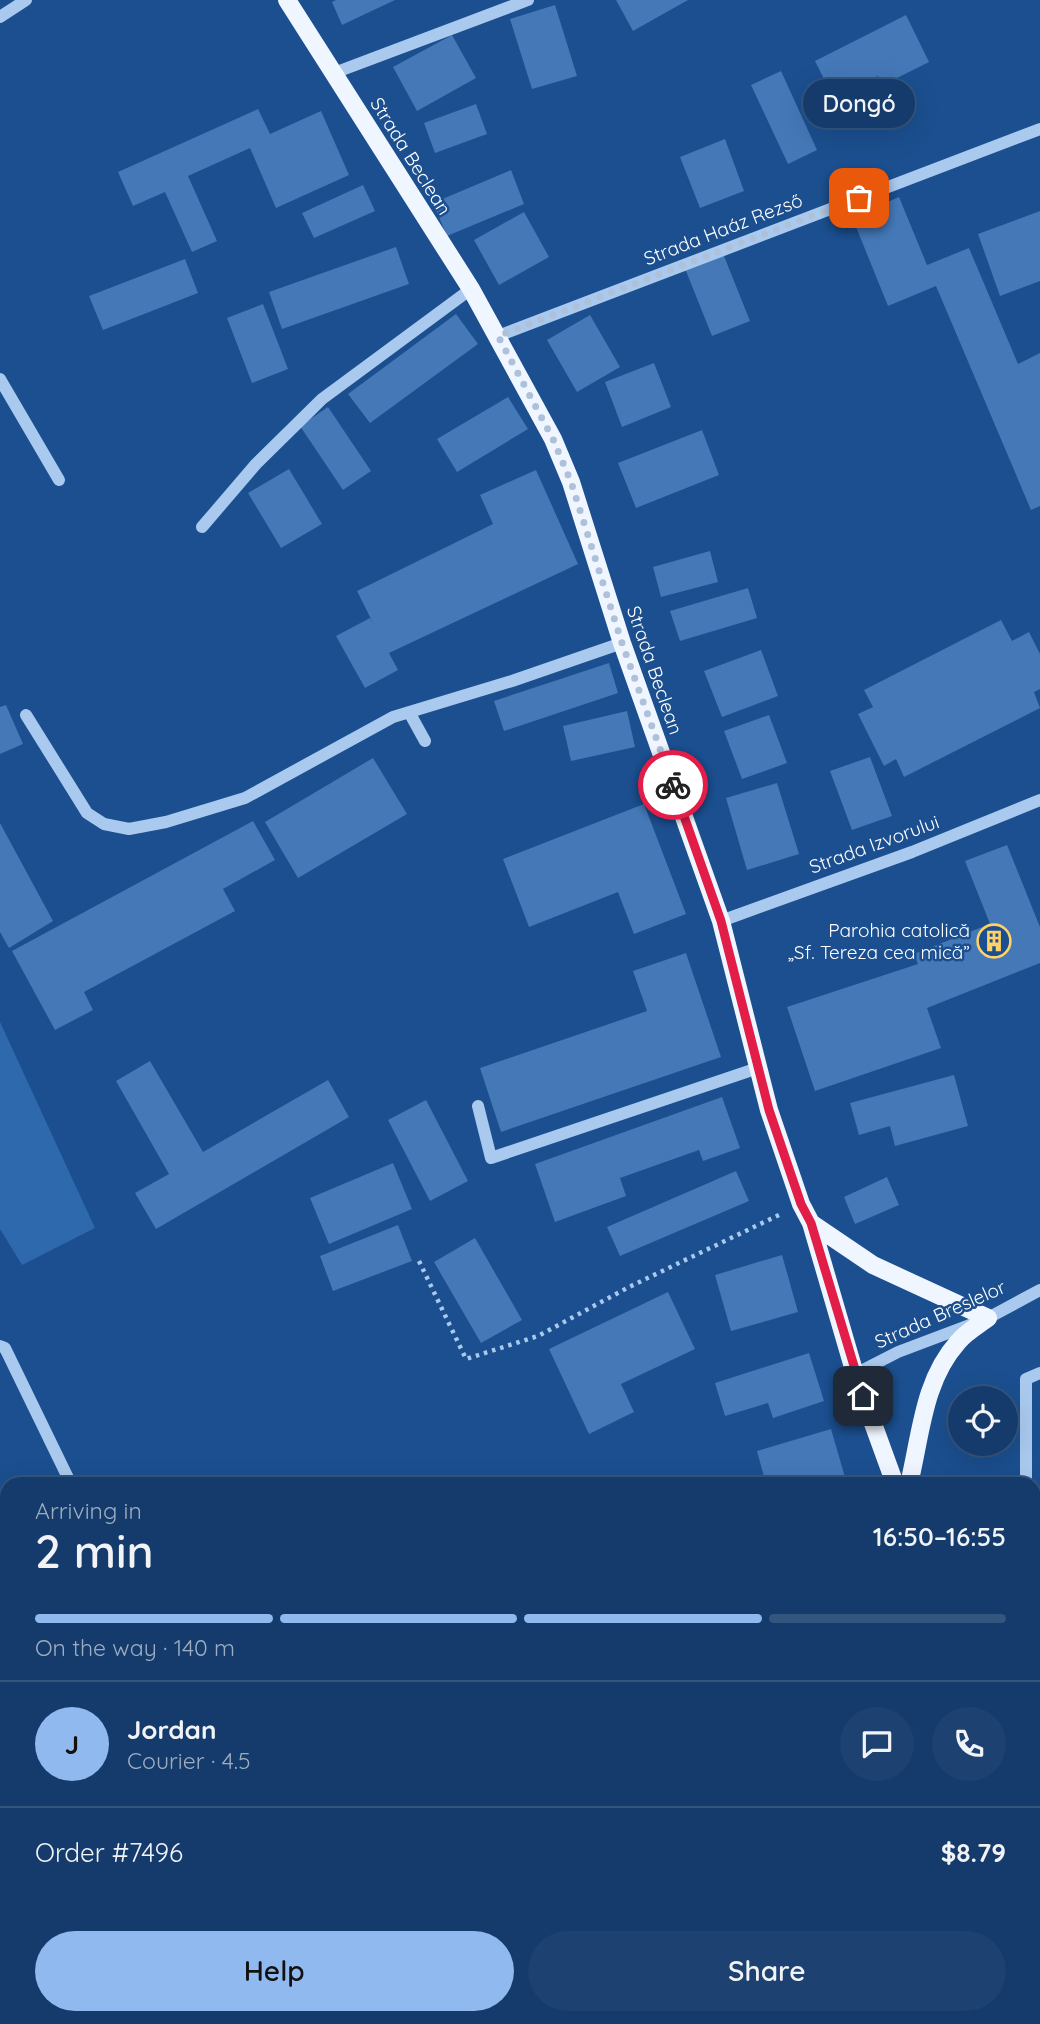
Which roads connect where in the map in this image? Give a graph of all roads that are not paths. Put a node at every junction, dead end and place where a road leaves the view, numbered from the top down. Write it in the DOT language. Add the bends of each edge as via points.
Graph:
graph roads {
  1 [pos="26,0"];
  2 [pos="287,0"];
  3 [pos="528,0"];
  4 [pos="0,17"];
  5 [pos="334,73"];
  6 [pos="1040,129"];
  7 [pos="471,289"];
  8 [pos="498,336"];
  9 [pos="0,379"];
  10 [pos="59,480"];
  11 [pos="202,527"];
  12 [pos="622,643"];
  13 [pos="409,712"];
  14 [pos="26,715"];
  15 [pos="425,741"];
  16 [pos="1040,800"];
  17 [pos="721,921"];
  18 [pos="758,1068"];
  19 [pos="478,1105"];
  20 [pos="811,1223"];
  21 [pos="1040,1290"];
  22 [pos="988,1318"];
  23 [pos="0,1346"];
  24 [pos="1040,1373"];
  25 [pos="855,1374"];
  26 [pos="68,1477"];
  27 [pos="892,1477"];
  28 [pos="910,1477"];
  29 [pos="1026,1477"];
  1 -- 4 [label="street"];
  2 -- 5 [label="main road, Strada Beclean"];
  3 -- 5 [label="street"];
  5 -- 7 [label="main road, Strada Beclean"];
  6 -- 8 [label="street, Strada Haáz Rezső"];
  7 -- 8 [label="main road, Strada Beclean"];
  7 -- 11 [label="street" via="322,399 256,464"];
  8 -- 12 [label="main road, Strada Beclean" via="571,482"];
  9 -- 10 [label="street"];
  12 -- 13 [label="street"];
  12 -- 17 [label="main road, Strada Beclean"];
  13 -- 14 [label="street" via="393,716 245,798 129,829 104,824 87,813"];
  13 -- 15 [label="street"];
  16 -- 17 [label="street, Strada Izvorului"];
  17 -- 18 [label="main road, Strada Beclean"];
  18 -- 19 [label="street" via="491,1158"];
  18 -- 20 [label="main road, Strada Beclean"];
  20 -- 22 [label="main road" via="873,1265"];
  20 -- 25 [label="main road, Strada Beclean"];
  21 -- 22 [label="street, Strada Breslelor"];
  22 -- 25 [label="street, Strada Breslelor" via="898,1352"];
  22 -- 28 [label="main road" via="959,1340 936,1376"];
  23 -- 26 [label="street" via="5,1348"];
  24 -- 29 [label="street" via="1026,1379"];
  25 -- 27 [label="main road, Strada Beclean"];
}
